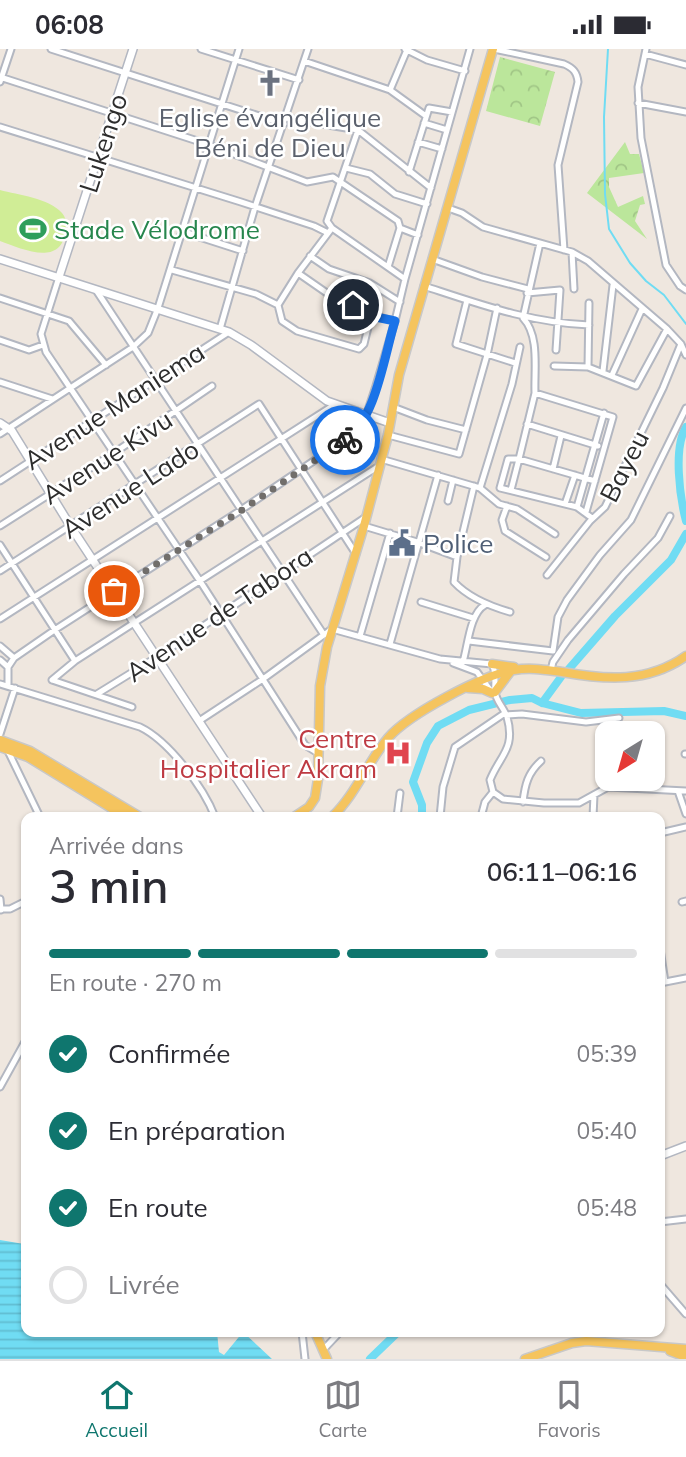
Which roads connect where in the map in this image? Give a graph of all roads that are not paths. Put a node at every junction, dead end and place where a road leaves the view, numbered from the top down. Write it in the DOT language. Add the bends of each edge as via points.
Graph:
graph roads {
  1 [pos="10,49"];
  2 [pos="51,49"];
  3 [pos="133,49"];
  4 [pos="201,49"];
  5 [pos="239,49"];
  6 [pos="308,49"];
  7 [pos="470,49"];
  8 [pos="493,49"];
  9 [pos="406,50"];
  10 [pos="64,51"];
  11 [pos="646,52"];
  12 [pos="236,60"];
  13 [pos="304,61"];
  14 [pos="686,65"];
  15 [pos="465,71"];
  16 [pos="126,73"];
  17 [pos="0,79"];
  18 [pos="299,80"];
  19 [pos="390,90"];
  20 [pos="638,103"];
  21 [pos="222,104"];
  22 [pos="452,112"];
  23 [pos="112,113"];
  24 [pos="686,113"];
  25 [pos="426,116"];
  26 [pos="285,121"];
  27 [pos="424,123"];
  28 [pos="0,127"];
  29 [pos="358,130"];
  30 [pos="447,130"];
  31 [pos="418,142"];
  32 [pos="210,145"];
  33 [pos="442,149"];
  34 [pos="99,156"];
  35 [pos="346,168"];
  36 [pos="268,169"];
  37 [pos="409,172"];
  38 [pos="342,182"];
  39 [pos="198,188"];
  40 [pos="431,188"];
  41 [pos="427,204"];
  42 [pos="255,207"];
  43 [pos="448,208"];
  44 [pos="400,228"];
  45 [pos="330,231"];
  46 [pos="184,232"];
  47 [pos="418,235"];
  48 [pos="540,243"];
  49 [pos="564,250"];
  50 [pos="243,251"];
  51 [pos="572,252"];
  52 [pos="310,256"];
  53 [pos="0,259"];
  54 [pos="432,259"];
  55 [pos="388,267"];
  56 [pos="172,269"];
  57 [pos="298,273"];
  58 [pos="59,277"];
  59 [pos="405,279"];
  60 [pos="613,285"];
  61 [pos="424,286"];
  62 [pos="233,287"];
  63 [pos="94,288"];
  64 [pos="574,289"];
  65 [pos="686,290"];
  66 [pos="528,291"];
  67 [pos="0,298"];
  68 [pos="467,300"];
  69 [pos="400,302"];
  70 [pos="589,303"];
  71 [pos="278,305"];
  72 [pos="159,308"];
  73 [pos="497,308"];
  74 [pos="642,309"];
  75 [pos="47,313"];
  76 [pos="371,316"];
  77 [pos="523,318"];
  78 [pos="395,321"];
  79 [pos="557,324"];
  80 [pos="589,325"];
  81 [pos="219,329"];
  82 [pos="667,329"];
  83 [pos="229,332"];
  84 [pos="0,340"];
  85 [pos="681,344"];
  86 [pos="43,345"];
  87 [pos="133,347"];
  88 [pos="520,347"];
  89 [pos="556,350"];
  90 [pos="487,355"];
  91 [pos="686,355"];
  92 [pos="515,363"];
  93 [pos="106,365"];
  94 [pos="554,366"];
  95 [pos="588,367"];
  96 [pos="603,372"];
  97 [pos="612,375"];
  98 [pos="154,379"];
  99 [pos="0,382"];
  100 [pos="212,386"];
  101 [pos="71,387"];
  102 [pos="535,393"];
  103 [pos="52,399"];
  104 [pos="334,405"];
  105 [pos="393,407"];
  106 [pos="686,408"];
  107 [pos="176,412"];
  108 [pos="604,413"];
  109 [pos="366,416"];
  110 [pos="93,419"];
  111 [pos="0,423"];
  112 [pos="390,423"];
  113 [pos="527,424"];
  114 [pos="10,428"];
  115 [pos="466,430"];
  116 [pos="0,435"];
  117 [pos="388,435"];
  118 [pos="561,436"];
  119 [pos="282,439"];
  120 [pos="198,445"];
  121 [pos="596,445"];
  122 [pos="604,448"];
  123 [pos="114,453"];
  124 [pos="519,459"];
  125 [pos="31,461"];
  126 [pos="380,463"];
  127 [pos="553,469"];
  128 [pos="302,470"];
  129 [pos="438,475"];
  130 [pos="575,475"];
  131 [pos="220,477"];
  132 [pos="586,478"];
  133 [pos="453,480"];
  134 [pos="0,481"];
  135 [pos="595,481"];
  136 [pos="135,484"];
  137 [pos="477,487"];
  138 [pos="511,490"];
  139 [pos="50,493"];
  140 [pos="322,501"];
  141 [pos="447,501"];
  142 [pos="565,505"];
  143 [pos="507,506"];
  144 [pos="577,507"];
  145 [pos="242,510"];
  146 [pos="586,512"];
  147 [pos="670,516"];
  148 [pos="158,518"];
  149 [pos="592,518"];
  150 [pos="365,521"];
  151 [pos="0,526"];
  152 [pos="71,527"];
  153 [pos="341,533"];
  154 [pos="390,533"];
  155 [pos="555,534"];
  156 [pos="262,541"];
  157 [pos="417,542"];
  158 [pos="0,545"];
  159 [pos="179,550"];
  160 [pos="356,554"];
  161 [pos="457,557"];
  162 [pos="545,557"];
  163 [pos="93,559"];
  164 [pos="13,563"];
  165 [pos="0,572"];
  166 [pos="283,572"];
  167 [pos="547,575"];
  168 [pos="200,582"];
  169 [pos="114,591"];
  170 [pos="34,597"];
  171 [pos="421,602"];
  172 [pos="486,605"];
  173 [pos="510,612"];
  174 [pos="220,614"];
  175 [pos="0,618"];
  176 [pos="473,618"];
  177 [pos="134,623"];
  178 [pos="55,628"];
  179 [pos="328,632"];
  180 [pos="360,636"];
  181 [pos="469,641"];
  182 [pos="390,644"];
  183 [pos="0,646"];
  184 [pos="556,651"];
  185 [pos="686,656"];
  186 [pos="157,657"];
  187 [pos="14,658"];
  188 [pos="440,659"];
  189 [pos="0,660"];
  190 [pos="75,661"];
  191 [pos="463,662"];
  192 [pos="492,664"];
  193 [pos="8,667"];
  194 [pos="524,668"];
  195 [pos="511,670"];
  196 [pos="551,670"];
  197 [pos="495,675"];
  198 [pos="263,679"];
  199 [pos="484,679"];
  200 [pos="0,684"];
  201 [pos="11,687"];
  202 [pos="466,688"];
  203 [pos="97,694"];
  204 [pos="494,694"];
  205 [pos="132,706"];
  206 [pos="505,712"];
  207 [pos="619,718"];
  208 [pos="199,721"];
  209 [pos="2,742"];
  210 [pos="318,753"];
  211 [pos="541,761"];
  212 [pos="678,791"];
  213 [pos="686,791"];
  214 [pos="493,792"];
  215 [pos="400,793"];
  216 [pos="594,795"];
  217 [pos="523,802"];
  218 [pos="37,812"];
  219 [pos="118,812"];
  220 [pos="132,812"];
  221 [pos="212,812"];
  222 [pos="259,812"];
  223 [pos="302,812"];
  224 [pos="342,812"];
  225 [pos="398,812"];
  226 [pos="440,812"];
  227 [pos="482,812"];
  228 [pos="593,812"];
  229 [pos="686,814"];
  230 [pos="686,827"];
  231 [pos="665,832"];
  232 [pos="0,899"];
  233 [pos="21,904"];
  234 [pos="0,910"];
  235 [pos="686,978"];
  236 [pos="665,982"];
  237 [pos="21,1049"];
  238 [pos="0,1087"];
  239 [pos="686,1146"];
  240 [pos="665,1154"];
  241 [pos="686,1219"];
  242 [pos="665,1221"];
  243 [pos="665,1290"];
  244 [pos="686,1314"];
  245 [pos="303,1337"];
  246 [pos="317,1337"];
  247 [pos="335,1337"];
  248 [pos="664,1348"];
  249 [pos="686,1349"];
  250 [pos="323,1350"];
  251 [pos="686,1357"];
  252 [pos="306,1359"];
  253 [pos="327,1359"];
  254 [pos="525,1359"];
  1 -- 17 [label="street"];
  2 -- 10 [label="street"];
  3 -- 16 [label="street, Lukengo"];
  4 -- 12 [label="street"];
  5 -- 12 [label="street"];
  6 -- 13 [label="street, Avenue Maniema"];
  7 -- 15 [label="street"];
  8 -- 43 [label="main road"];
  8 -- 49 [label="street" via="564,64 578,76 558,165"];
  9 -- 15 [label="street"];
  9 -- 19 [label="street"];
  10 -- 16 [label="street"];
  11 -- 14 [label="street"];
  11 -- 20 [label="street"];
  12 -- 18 [label="street"];
  12 -- 21 [label="street"];
  13 -- 18 [label="street, Avenue Maniema"];
  13 -- 19 [label="street"];
  15 -- 22 [label="street"];
  16 -- 21 [label="street"];
  16 -- 23 [label="street, Lukengo"];
  17 -- 23 [label="street"];
  18 -- 26 [label="street, Avenue Maniema"];
  19 -- 25 [label="street"];
  20 -- 24 [label="street"];
  20 -- 65 [label="street" via="666,265"];
  21 -- 26 [label="street"];
  21 -- 32 [label="street"];
  22 -- 25 [label="street" via="431,107"];
  22 -- 30 [label="street"];
  23 -- 32 [label="street"];
  23 -- 34 [label="street, Lukengo"];
  25 -- 27 [label="street"];
  26 -- 29 [label="street"];
  26 -- 36 [label="street, Avenue Maniema"];
  27 -- 30 [label="street"];
  27 -- 31 [label="street"];
  28 -- 34 [label="street"];
  29 -- 35 [label="street"];
  29 -- 37 [label="street"];
  30 -- 33 [label="street"];
  31 -- 33 [label="street"];
  31 -- 37 [label="street"];
  32 -- 36 [label="street"];
  32 -- 39 [label="street"];
  33 -- 40 [label="street"];
  34 -- 39 [label="street"];
  34 -- 58 [label="street, Lukengo"];
  35 -- 38 [label="street"];
  35 -- 41 [label="street" via="370,174 395,194"];
  36 -- 38 [label="street" via="310,182 330,177"];
  36 -- 42 [label="street, Avenue Maniema"];
  37 -- 40 [label="street"];
  38 -- 44 [label="street" via="398,221"];
  38 -- 45 [label="street" via="327,221"];
  39 -- 42 [label="street"];
  39 -- 46 [label="street"];
  40 -- 41 [label="street"];
  41 -- 47 [label="street"];
  42 -- 45 [label="street"];
  42 -- 50 [label="street, Avenue Maniema"];
  43 -- 48 [label="street" via="483,227"];
  43 -- 54 [label="main road"];
  44 -- 47 [label="street"];
  44 -- 55 [label="street"];
  45 -- 52 [label="street"];
  45 -- 55 [label="street"];
  46 -- 50 [label="street"];
  46 -- 56 [label="street"];
  47 -- 59 [label="street"];
  48 -- 49 [label="street"];
  48 -- 66 [label="street"];
  49 -- 51 [label="street"];
  50 -- 62 [label="street, Avenue Maniema"];
  51 -- 60 [label="street"];
  51 -- 64 [label="street"];
  52 -- 57 [label="street"];
  52 -- 69 [label="street" via="329,269 370,282"];
  53 -- 58 [label="street"];
  54 -- 61 [label="main road"];
  54 -- 66 [label="street"];
  55 -- 59 [label="street"];
  56 -- 62 [label="street"];
  56 -- 72 [label="street"];
  57 -- 71 [label="street"];
  57 -- 76 [label="street"];
  58 -- 63 [label="street"];
  58 -- 75 [label="street"];
  59 -- 69 [label="street"];
  60 -- 74 [label="street"];
  60 -- 96 [label="street"];
  61 -- 68 [label="street"];
  61 -- 105 [label="main road"];
  62 -- 71 [label="street"];
  62 -- 81 [label="street, Avenue Maniema"];
  63 -- 72 [label="street"];
  63 -- 87 [label="street"];
  66 -- 77 [label="street"];
  66 -- 79 [label="street" via="559,289"];
  67 -- 75 [label="street"];
  68 -- 73 [label="street"];
  68 -- 90 [label="street" via="457,344"];
  69 -- 78 [label="street"];
  70 -- 80 [label="street"];
  71 -- 76 [label="street" via="282,321 297,331 359,349 365,344"];
  72 -- 81 [label="street"];
  72 -- 87 [label="street" via="148,333"];
  73 -- 77 [label="street"];
  73 -- 90 [label="street"];
  74 -- 82 [label="street"];
  74 -- 97 [label="street"];
  75 -- 86 [label="street"];
  75 -- 93 [label="street" via="73,324"];
  76 -- 78 [label="street"];
  77 -- 79 [label="street"];
  77 -- 102 [label="street" via="534,343"];
  78 -- 109 [label="street"];
  79 -- 80 [label="street"];
  79 -- 89 [label="street"];
  80 -- 95 [label="street"];
  81 -- 83 [label="street"];
  82 -- 85 [label="street"];
  82 -- 97 [label="street" via="637,386"];
  83 -- 98 [label="street, Avenue Maniema"];
  83 -- 104 [label="street"];
  84 -- 86 [label="street" via="29,350"];
  85 -- 91 [label="street"];
  85 -- 149 [label="street, Bayeu" via="607,503"];
  86 -- 101 [label="street"];
  87 -- 93 [label="street"];
  87 -- 98 [label="street"];
  88 -- 92 [label="street"];
  90 -- 92 [label="street"];
  90 -- 115 [label="street"];
  92 -- 137 [label="street"];
  93 -- 101 [label="street"];
  94 -- 95 [label="street"];
  95 -- 96 [label="street"];
  96 -- 97 [label="street"];
  98 -- 107 [label="street"];
  98 -- 110 [label="street, Avenue Maniema"];
  99 -- 103 [label="street"];
  100 -- 107 [label="street, Avenue Kivu"];
  101 -- 103 [label="street"];
  101 -- 110 [label="street"];
  102 -- 108 [label="street"];
  102 -- 113 [label="street"];
  103 -- 114 [label="street"];
  104 -- 109 [label="street"];
  104 -- 119 [label="street"];
  105 -- 112 [label="main road"];
  105 -- 115 [label="street"];
  106 -- 184 [label="street" via="631,520 562,608 554,630"];
  107 -- 120 [label="street"];
  107 -- 123 [label="street, Avenue Kivu"];
  108 -- 121 [label="street"];
  108 -- 122 [label="street" via="613,417"];
  109 -- 112 [label="street"];
  109 -- 128 [label="street" via="354,435"];
  110 -- 123 [label="street"];
  110 -- 125 [label="street, Avenue Maniema"];
  111 -- 114 [label="street"];
  112 -- 117 [label="main road"];
  113 -- 118 [label="street"];
  113 -- 124 [label="street"];
  114 -- 116 [label="street"];
  114 -- 125 [label="street"];
  115 -- 117 [label="street" via="457,454"];
  117 -- 126 [label="main road"];
  118 -- 121 [label="street"];
  118 -- 127 [label="street"];
  119 -- 120 [label="street, Avenue Lado" via="259,404"];
  119 -- 128 [label="street"];
  119 -- 131 [label="street"];
  120 -- 131 [label="street"];
  120 -- 136 [label="street, Avenue Lado"];
  121 -- 122 [label="street"];
  121 -- 132 [label="street"];
  122 -- 135 [label="street"];
  123 -- 136 [label="street"];
  123 -- 139 [label="street, Avenue Kivu"];
  124 -- 127 [label="street"];
  124 -- 138 [label="street"];
  124 -- 138 [label="street" via="508,459 500,485"];
  125 -- 134 [label="street, Avenue Maniema"];
  125 -- 139 [label="street"];
  126 -- 129 [label="street"];
  126 -- 140 [label="street"];
  126 -- 150 [label="main road"];
  127 -- 130 [label="street"];
  128 -- 140 [label="street"];
  128 -- 145 [label="street"];
  129 -- 133 [label="street"];
  129 -- 157 [label="street"];
  130 -- 132 [label="street"];
  130 -- 142 [label="street"];
  131 -- 145 [label="street"];
  131 -- 148 [label="street"];
  132 -- 135 [label="street"];
  132 -- 144 [label="street"];
  133 -- 137 [label="street"];
  133 -- 141 [label="street"];
  135 -- 146 [label="street"];
  136 -- 148 [label="street"];
  136 -- 152 [label="street, Avenue Lado"];
  137 -- 143 [label="street"];
  137 -- 161 [label="street"];
  138 -- 142 [label="street"];
  139 -- 151 [label="street, Avenue Kivu"];
  139 -- 152 [label="street"];
  140 -- 153 [label="street"];
  140 -- 156 [label="street"];
  142 -- 144 [label="street"];
  143 -- 155 [label="street"];
  143 -- 162 [label="street" via="502,520 505,531"];
  144 -- 146 [label="street"];
  145 -- 156 [label="street"];
  145 -- 159 [label="street"];
  146 -- 149 [label="street"];
  147 -- 184 [label="street" via="658,538"];
  148 -- 159 [label="street"];
  148 -- 163 [label="street"];
  149 -- 167 [label="street, Bayeu"];
  150 -- 153 [label="street, Avenue de Tabora"];
  150 -- 154 [label="street"];
  150 -- 160 [label="main road"];
  152 -- 163 [label="street"];
  152 -- 164 [label="street, Avenue Lado"];
  153 -- 160 [label="street"];
  153 -- 166 [label="street, Avenue de Tabora"];
  154 -- 157 [label="street"];
  154 -- 180 [label="street"];
  156 -- 166 [label="street"];
  156 -- 168 [label="street"];
  157 -- 161 [label="street"];
  157 -- 182 [label="street"];
  158 -- 164 [label="street"];
  159 -- 168 [label="street"];
  159 -- 169 [label="street"];
  160 -- 179 [label="main road"];
  161 -- 172 [label="street" via="454,582"];
  163 -- 169 [label="street"];
  163 -- 170 [label="street"];
  164 -- 165 [label="street, Avenue Lado"];
  164 -- 170 [label="street"];
  166 -- 174 [label="street, Avenue de Tabora"];
  166 -- 179 [label="street"];
  168 -- 174 [label="street"];
  168 -- 177 [label="street"];
  169 -- 177 [label="street"];
  169 -- 178 [label="street"];
  170 -- 175 [label="street"];
  170 -- 178 [label="street"];
  171 -- 176 [label="street"];
  172 -- 173 [label="street"];
  172 -- 176 [label="street"];
  174 -- 186 [label="street, Avenue de Tabora"];
  174 -- 198 [label="street"];
  176 -- 181 [label="street"];
  177 -- 186 [label="street"];
  177 -- 190 [label="street"];
  178 -- 187 [label="street"];
  178 -- 190 [label="street"];
  179 -- 180 [label="street"];
  179 -- 198 [label="street"];
  179 -- 210 [label="main road"];
  180 -- 182 [label="street"];
  181 -- 184 [label="street"];
  181 -- 191 [label="street"];
  182 -- 188 [label="street"];
  183 -- 187 [label="street"];
  184 -- 196 [label="street"];
  185 -- 196 [label="main road" via="637,677 600,678"];
  186 -- 203 [label="street, Avenue de Tabora"];
  186 -- 208 [label="street"];
  187 -- 193 [label="street"];
  188 -- 191 [label="street"];
  188 -- 199 [label="street" via="473,670"];
  189 -- 193 [label="street"];
  190 -- 203 [label="street" via="52,680"];
  191 -- 192 [label="street"];
  192 -- 194 [label="main road"];
  192 -- 197 [label="street"];
  193 -- 201 [label="street"];
  194 -- 195 [label="main road"];
  194 -- 196 [label="main road"];
  195 -- 197 [label="main road"];
  195 -- 204 [label="main road"];
  197 -- 199 [label="main road"];
  197 -- 204 [label="street"];
  198 -- 208 [label="street"];
  198 -- 210 [label="street" via="305,745"];
  199 -- 202 [label="main road"];
  199 -- 204 [label="street"];
  200 -- 201 [label="street"];
  201 -- 209 [label="street"];
  201 -- 221 [label="street" via="152,733 171,750"];
  202 -- 204 [label="main road"];
  202 -- 224 [label="main road" via="396,730"];
  203 -- 205 [label="street"];
  204 -- 206 [label="street"];
  206 -- 207 [label="street" via="586,722"];
  206 -- 214 [label="street" via="508,747 490,779"];
  206 -- 226 [label="street" via="453,750"];
  208 -- 222 [label="street"];
  209 -- 218 [label="street"];
  209 -- 219 [label="main road"];
  209 -- 220 [label="main road" via="30,751"];
  210 -- 223 [label="main road" via="315,798"];
  211 -- 217 [label="street" via="527,779"];
  212 -- 213 [label="street"];
  212 -- 216 [label="street" via="608,787"];
  212 -- 229 [label="street"];
  214 -- 217 [label="street"];
  214 -- 227 [label="street"];
  215 -- 225 [label="street"];
  216 -- 217 [label="street" via="579,803"];
  216 -- 228 [label="street"];
  230 -- 231 [label="street"];
  232 -- 234 [label="street"];
  233 -- 234 [label="street"];
  235 -- 236 [label="street"];
  237 -- 238 [label="street"];
  239 -- 240 [label="street"];
  241 -- 242 [label="street"];
  243 -- 244 [label="street"];
  245 -- 252 [label="street"];
  246 -- 250 [label="main road"];
  247 -- 250 [label="street"];
  248 -- 249 [label="main road"];
  248 -- 251 [label="main road"];
  248 -- 254 [label="main road" via="586,1341"];
  250 -- 253 [label="main road"];
}
